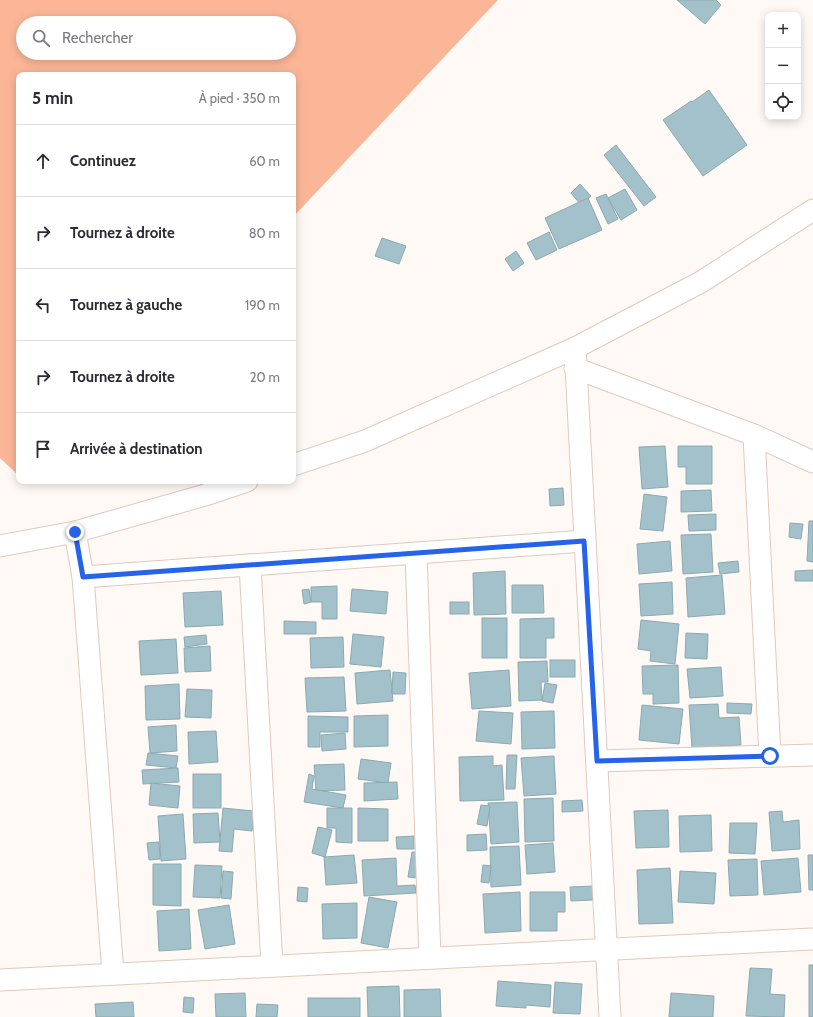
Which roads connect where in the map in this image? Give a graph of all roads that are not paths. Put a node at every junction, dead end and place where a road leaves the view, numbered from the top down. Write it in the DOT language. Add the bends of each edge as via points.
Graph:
graph roads {
  1 [pos="813,210"];
  2 [pos="575,348"];
  3 [pos="575,368"];
  4 [pos="754,435"];
  5 [pos="813,462"];
  6 [pos="296,464"];
  7 [pos="238,484"];
  8 [pos="75,532"];
  9 [pos="584,541"];
  10 [pos="0,546"];
  11 [pos="416,553"];
  12 [pos="250,565"];
  13 [pos="83,577"];
  14 [pos="813,755"];
  15 [pos="770,756"];
  16 [pos="597,761"];
  17 [pos="813,939"];
  18 [pos="607,949"];
  19 [pos="430,958"];
  20 [pos="272,966"];
  21 [pos="113,974"];
  22 [pos="0,980"];
  23 [pos="610,1017"];
  1 -- 2 [label="street" via="701,282"];
  2 -- 3 [label="street"];
  2 -- 6 [label="street" via="365,441"];
  3 -- 4 [label="street"];
  3 -- 9 [label="street"];
  4 -- 5 [label="street"];
  4 -- 15 [label="street"];
  7 -- 8 [label="street"];
  8 -- 10 [label="street"];
  8 -- 13 [label="street"];
  9 -- 11 [label="street"];
  9 -- 16 [label="street"];
  11 -- 12 [label="street"];
  11 -- 19 [label="street"];
  12 -- 13 [label="street"];
  12 -- 20 [label="street"];
  13 -- 21 [label="street"];
  14 -- 15 [label="street"];
  15 -- 16 [label="street"];
  16 -- 18 [label="street"];
  17 -- 18 [label="street"];
  18 -- 19 [label="street"];
  18 -- 23 [label="street"];
  19 -- 20 [label="street"];
  20 -- 21 [label="street"];
  21 -- 22 [label="street"];
}
